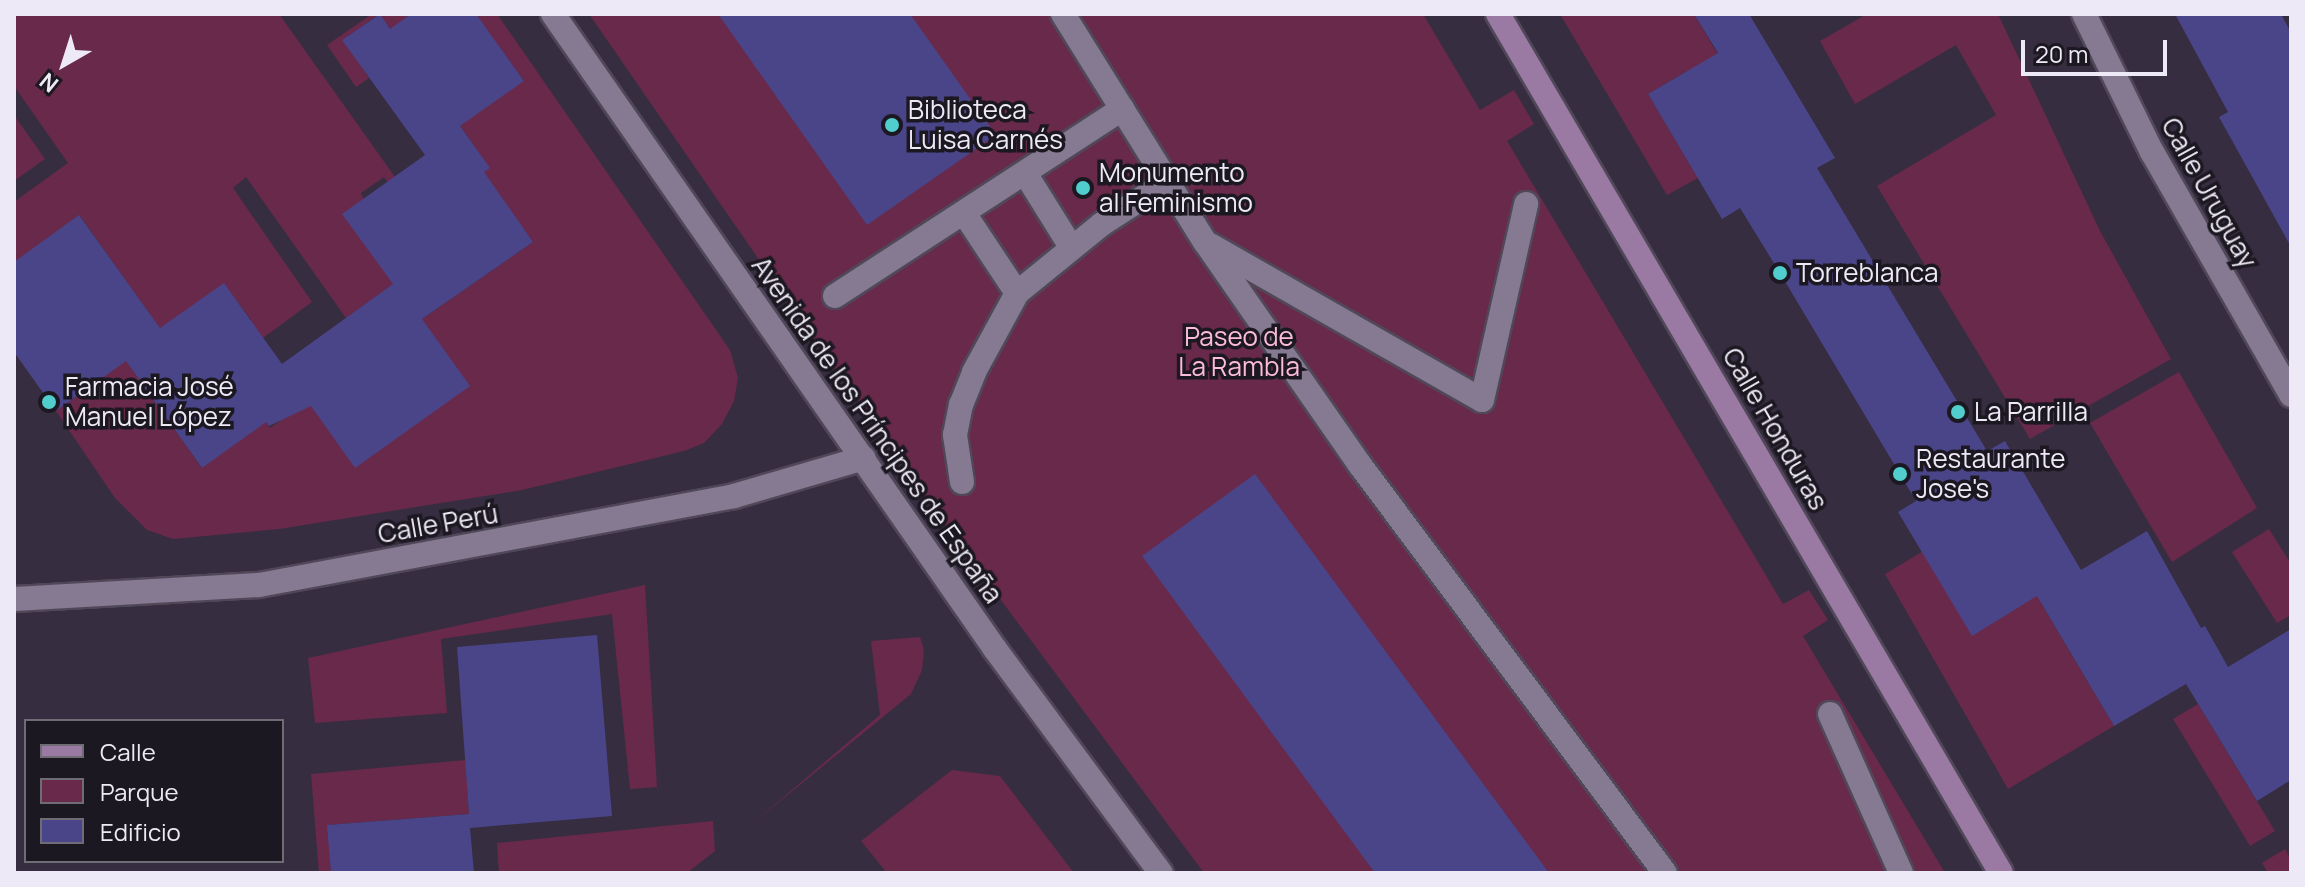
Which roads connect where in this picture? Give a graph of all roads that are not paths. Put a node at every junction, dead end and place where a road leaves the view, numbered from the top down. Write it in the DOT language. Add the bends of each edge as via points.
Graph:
graph roads {
  1 [pos="553,14"];
  2 [pos="1063,14"];
  3 [pos="1498,14"];
  4 [pos="2084,14"];
  5 [pos="1122,109"];
  6 [pos="1025,173"];
  7 [pos="1167,182"];
  8 [pos="1526,204"];
  9 [pos="964,213"];
  10 [pos="1205,242"];
  11 [pos="1071,247"];
  12 [pos="1017,293"];
  13 [pos="835,296"];
  14 [pos="2291,395"];
  15 [pos="864,458"];
  16 [pos="962,482"];
  17 [pos="14,599"];
  18 [pos="1830,714"];
  19 [pos="1161,873"];
  20 [pos="1665,873"];
  21 [pos="1901,873"];
  22 [pos="2001,873"];
  1 -- 15 [label="street, Avenida de los Príncipes de España"];
  2 -- 5 [label="street"];
  3 -- 22 [label="street, Calle Honduras"];
  4 -- 14 [label="street, Calle Uruguay" via="2152,152"];
  5 -- 6 [label="street"];
  5 -- 7 [label="street"];
  6 -- 9 [label="street"];
  6 -- 11 [label="street"];
  7 -- 10 [label="street"];
  7 -- 11 [label="street"];
  8 -- 10 [label="street" via="1482,400"];
  9 -- 12 [label="street"];
  9 -- 13 [label="street"];
  10 -- 20 [label="street" via="1360,465"];
  11 -- 12 [label="street"];
  12 -- 16 [label="street" via="961,405 955,435"];
  15 -- 17 [label="street, Calle Perú" via="734,496 259,585"];
  15 -- 19 [label="street, Avenida de los Príncipes de España" via="995,649"];
  18 -- 21 [label="street"];
}
